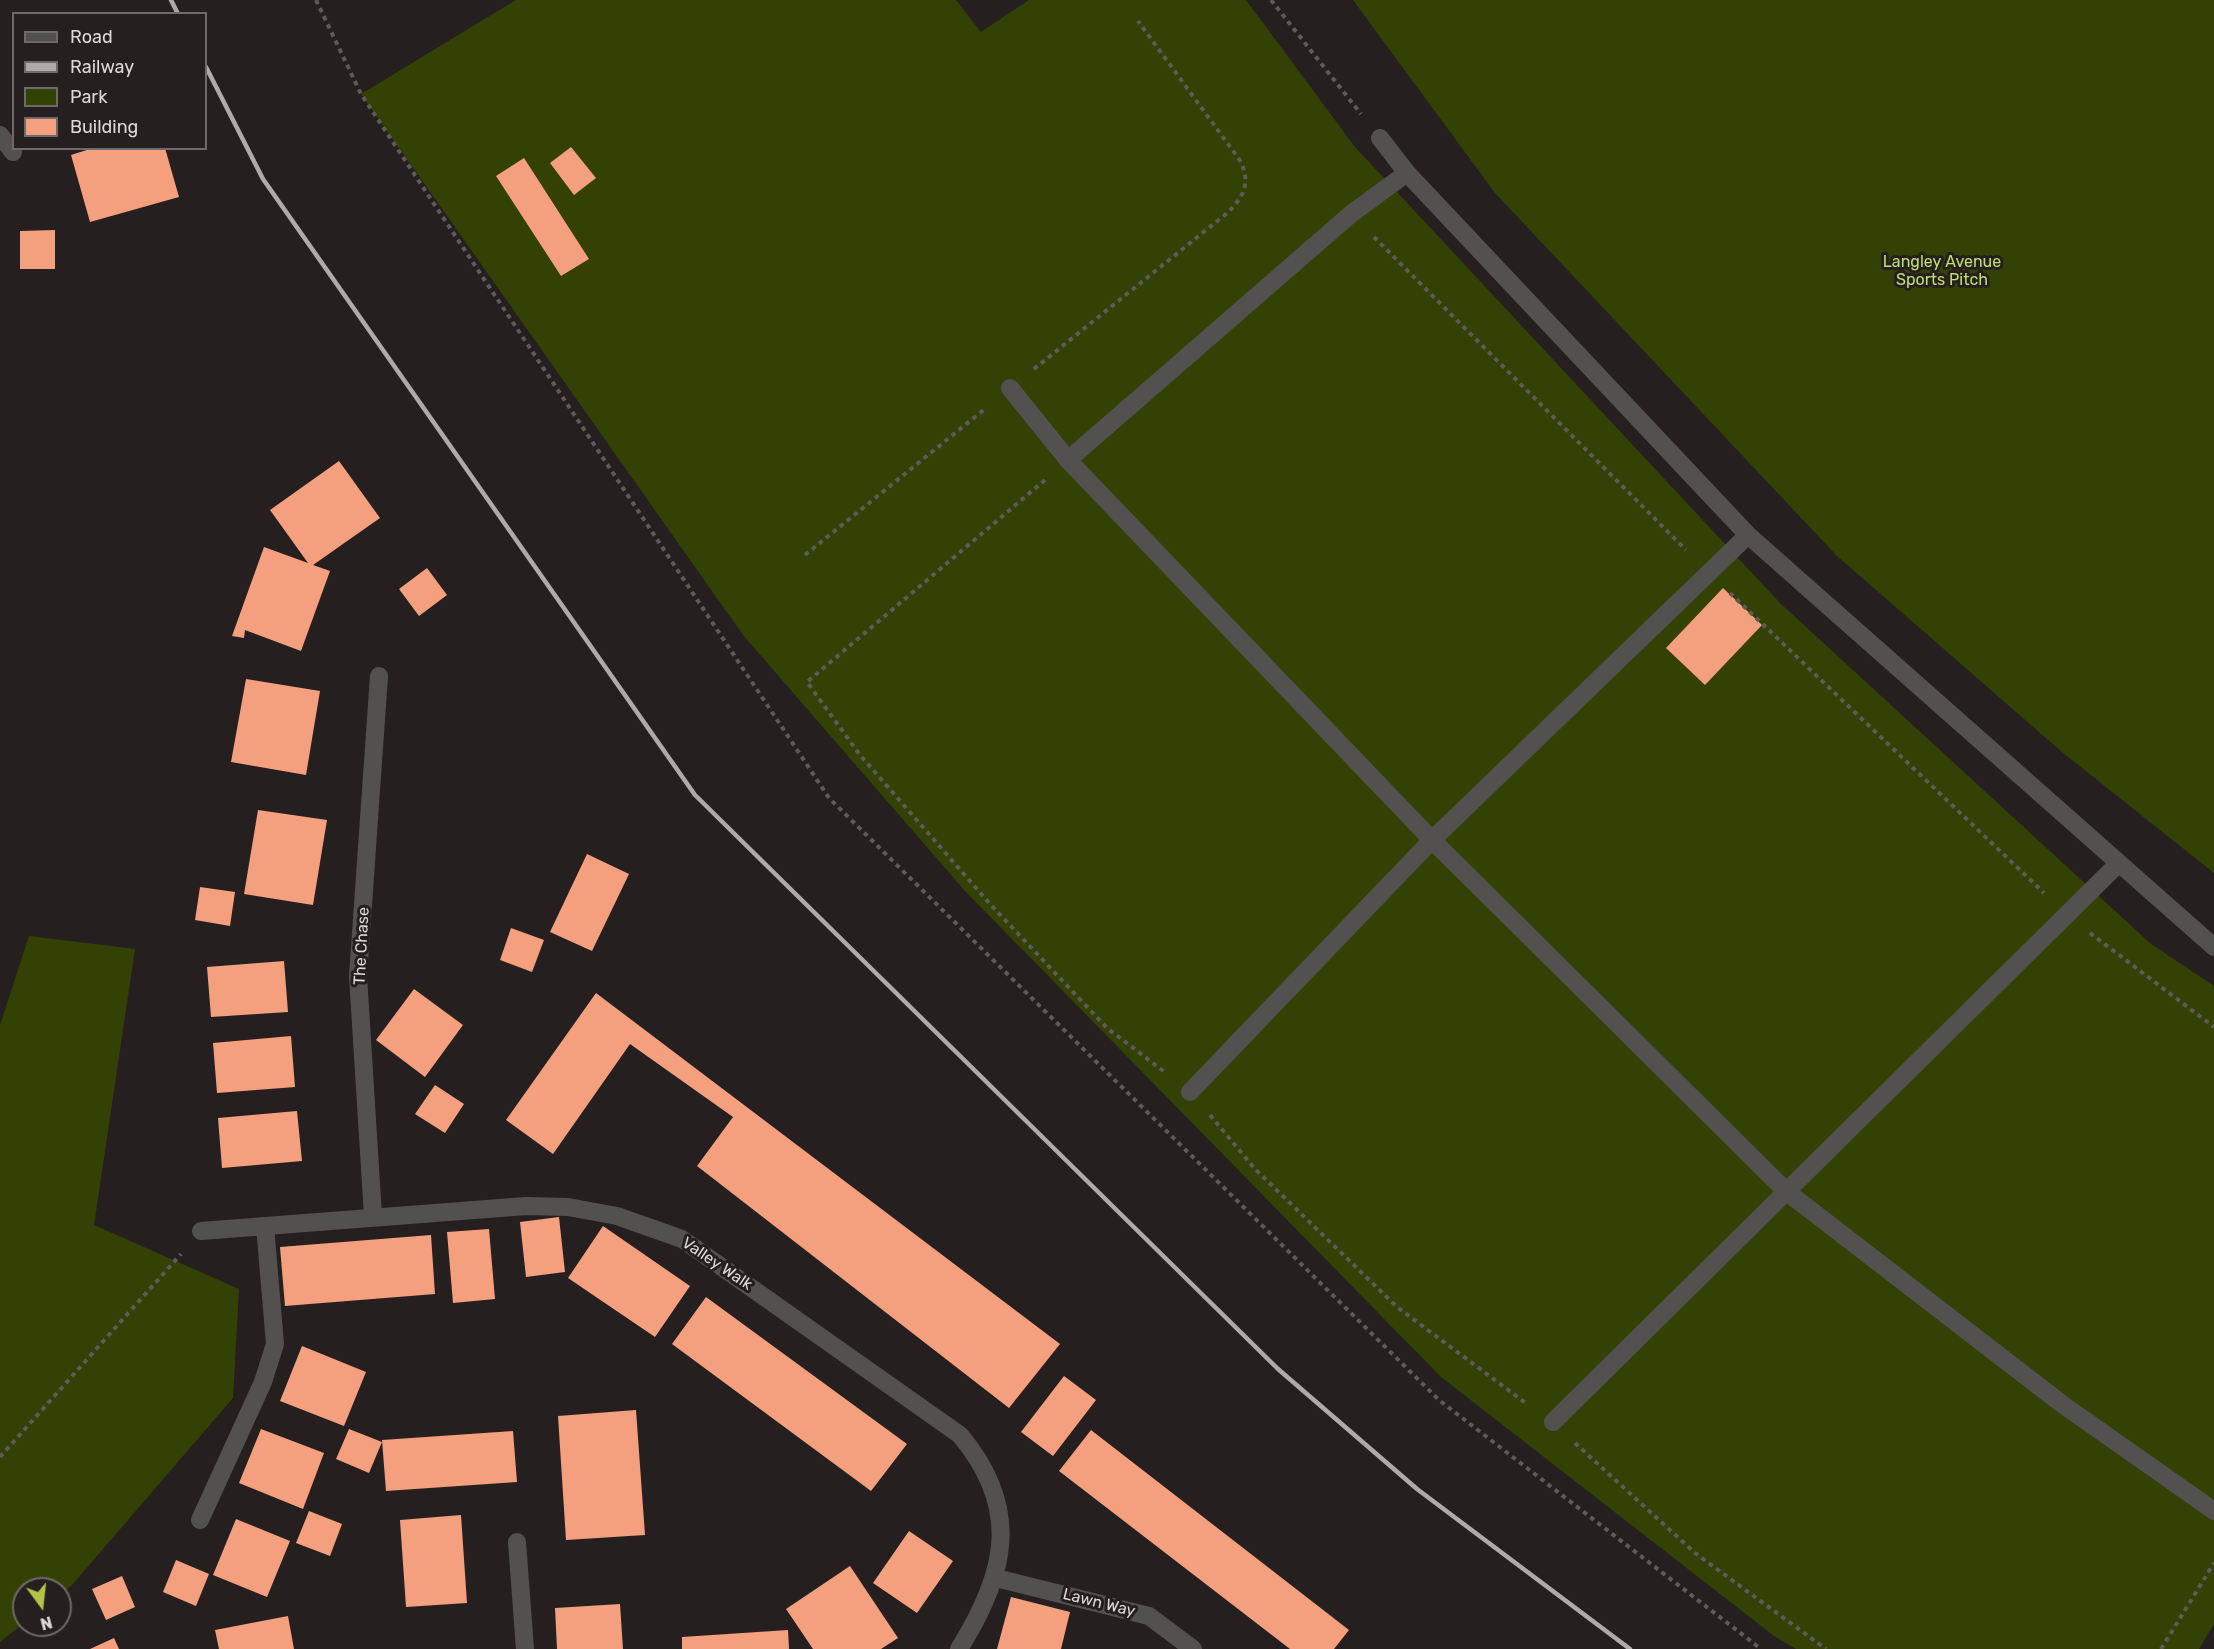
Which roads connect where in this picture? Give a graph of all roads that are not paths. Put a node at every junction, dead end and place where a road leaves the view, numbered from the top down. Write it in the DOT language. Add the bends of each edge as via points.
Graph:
graph roads {
  1 [pos="0,135"];
  2 [pos="1380,138"];
  3 [pos="13,152"];
  4 [pos="1407,174"];
  5 [pos="1010,388"];
  6 [pos="1068,460"];
  7 [pos="1748,535"];
  8 [pos="379,676"];
  9 [pos="1432,840"];
  10 [pos="2119,863"];
  11 [pos="2214,948"];
  12 [pos="1190,1092"];
  13 [pos="1787,1192"];
  14 [pos="373,1216"];
  15 [pos="265,1226"];
  16 [pos="201,1231"];
  17 [pos="1553,1422"];
  18 [pos="2214,1511"];
  19 [pos="200,1520"];
  20 [pos="517,1542"];
  21 [pos="996,1578"];
  22 [pos="525,1649"];
  23 [pos="959,1649"];
  24 [pos="1193,1649"];
  1 -- 3 [label="street"];
  2 -- 4 [label="street"];
  4 -- 6 [label="street" via="1351,214"];
  4 -- 7 [label="street"];
  5 -- 6 [label="street"];
  6 -- 9 [label="street"];
  7 -- 9 [label="street"];
  7 -- 10 [label="street"];
  8 -- 14 [label="street, The Chase" via="358,976"];
  9 -- 12 [label="street"];
  9 -- 13 [label="street"];
  10 -- 11 [label="street"];
  10 -- 13 [label="street"];
  13 -- 17 [label="street"];
  13 -- 18 [label="street" via="2062,1404"];
  14 -- 15 [label="street, Valley Walk"];
  14 -- 21 [label="street, Valley Walk" via="568,1207 633,1220 682,1239 960,1435 980,1463 996,1506 1000,1552"];
  15 -- 16 [label="street, Valley Walk"];
  15 -- 19 [label="street" via="275,1344 263,1382"];
  20 -- 22 [label="street"];
  21 -- 23 [label="street, Valley Walk"];
  21 -- 24 [label="street, Lawn Way" via="1149,1616"];
}
